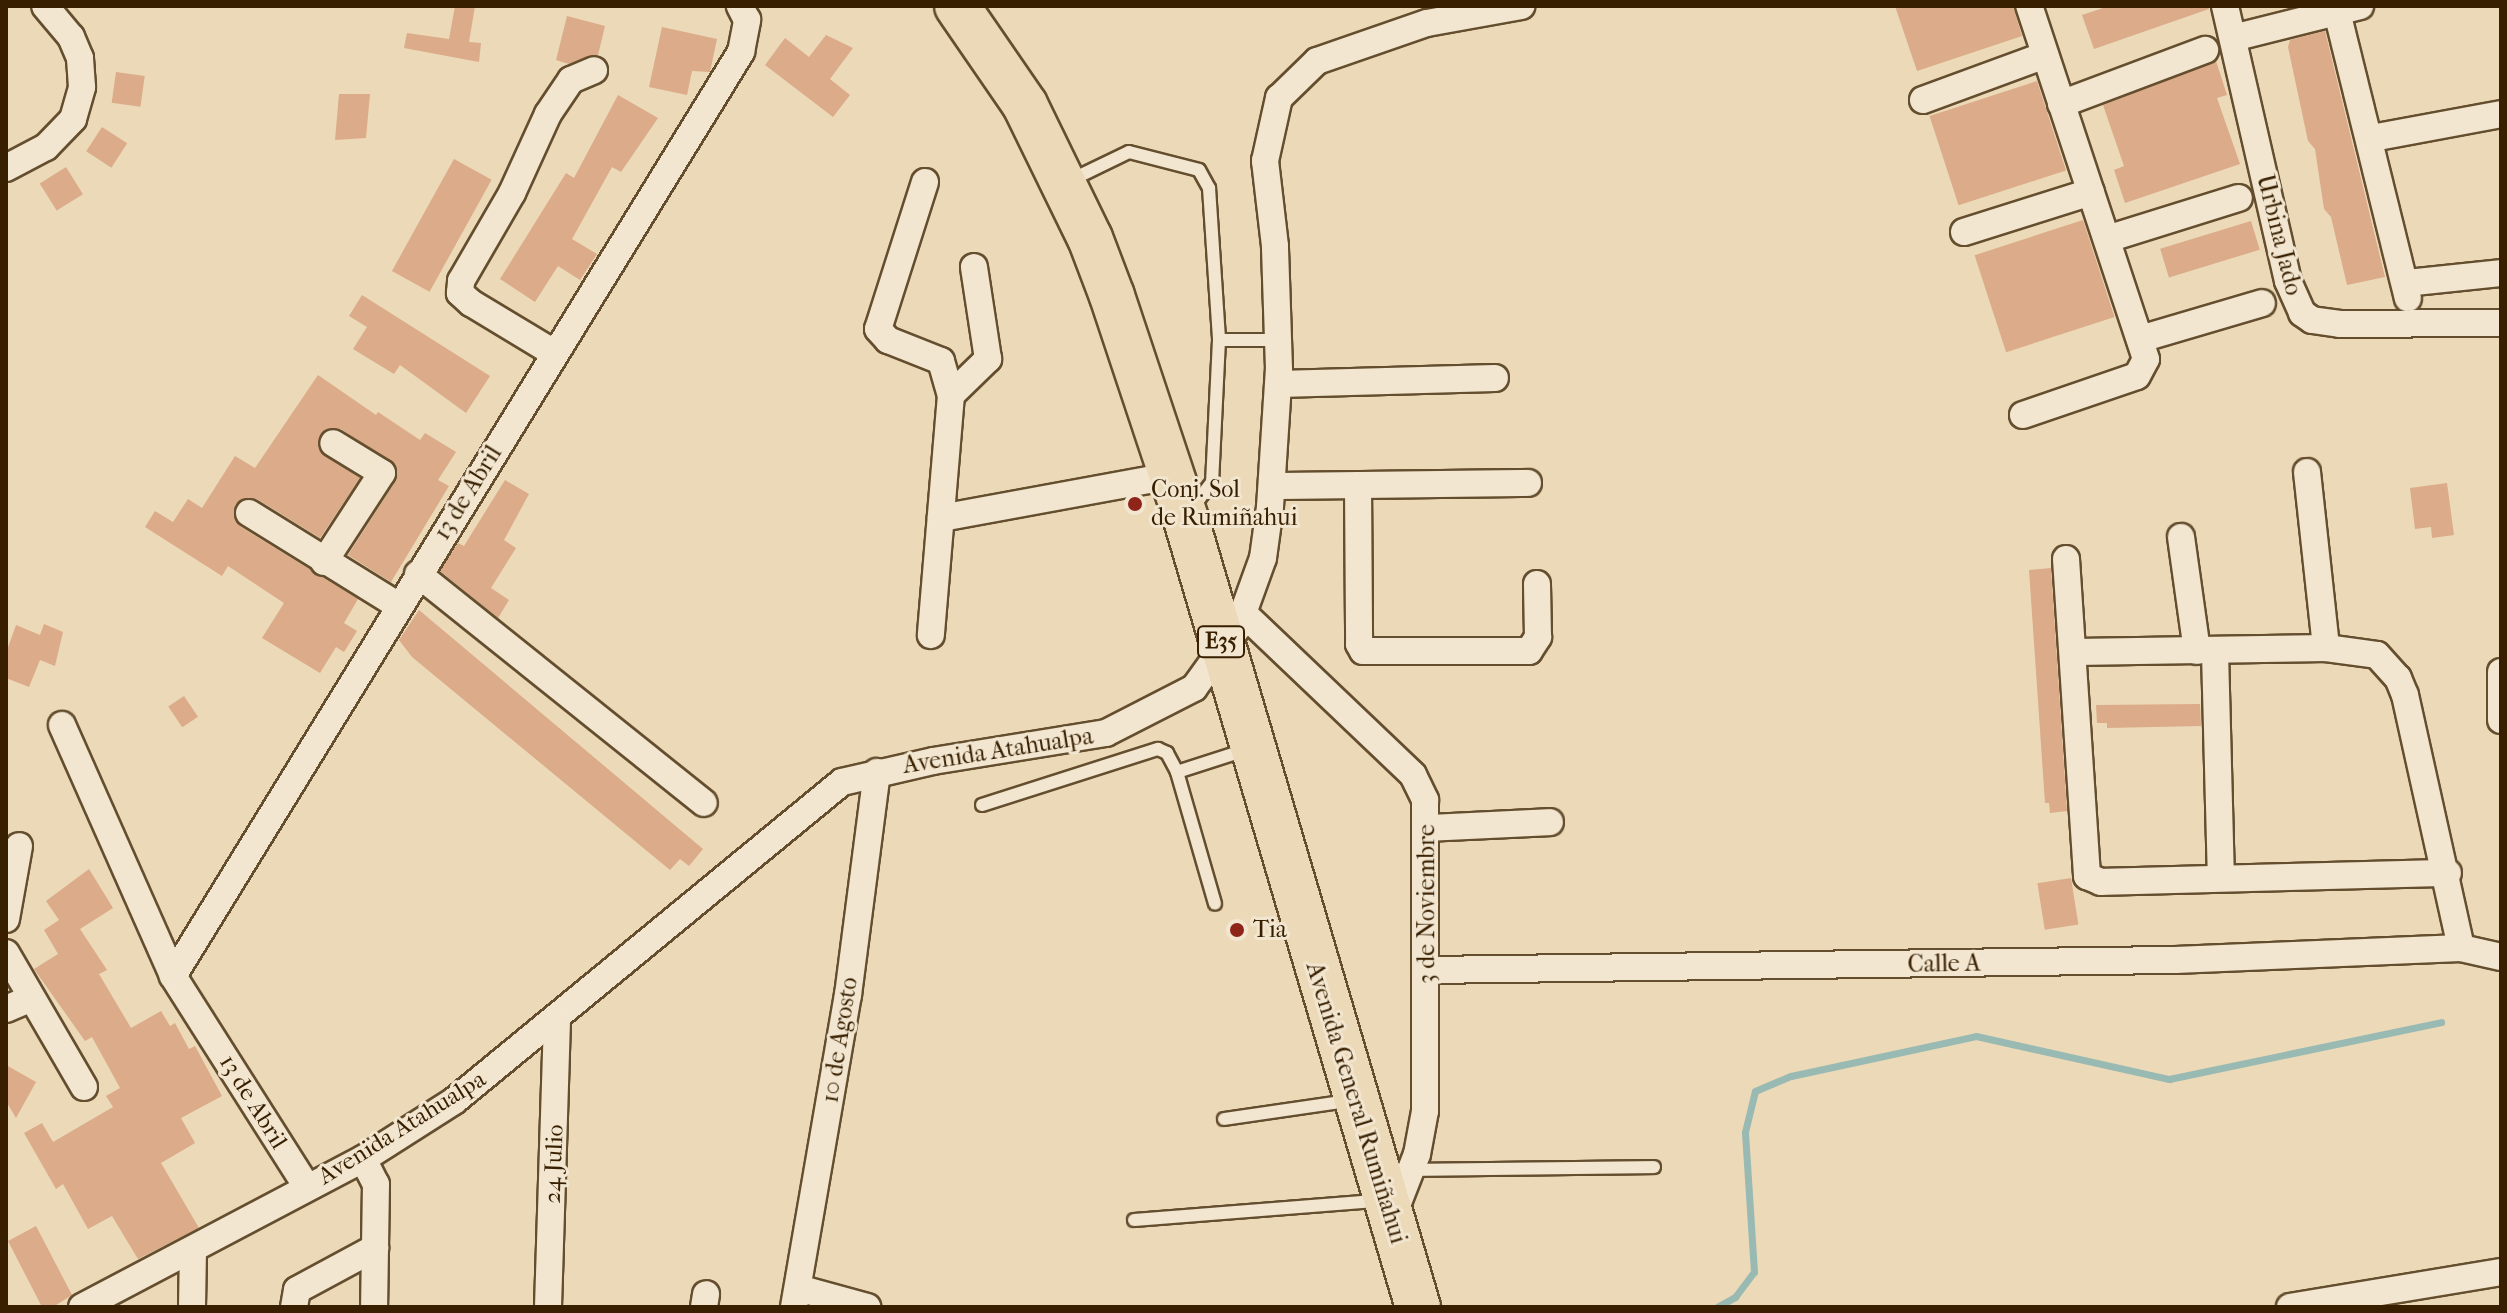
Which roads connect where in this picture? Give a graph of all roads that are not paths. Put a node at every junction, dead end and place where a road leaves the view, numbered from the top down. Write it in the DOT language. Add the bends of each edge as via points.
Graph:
graph roads {
  1 [pos="45,6"];
  2 [pos="740,6"];
  3 [pos="957,6"];
  4 [pos="1521,6"];
  5 [pos="2029,6"];
  6 [pos="2225,6"];
  7 [pos="2349,9"];
  8 [pos="1428,14"];
  9 [pos="2233,38"];
  10 [pos="2205,50"];
  11 [pos="2045,55"];
  12 [pos="594,70"];
  13 [pos="1923,100"];
  14 [pos="2061,104"];
  15 [pos="2501,114"];
  16 [pos="2372,138"];
  17 [pos="6,168"];
  18 [pos="925,182"];
  19 [pos="1065,183"];
  20 [pos="2091,192"];
  21 [pos="2239,198"];
  22 [pos="1964,232"];
  23 [pos="2107,239"];
  24 [pos="974,267"];
  25 [pos="2501,273"];
  26 [pos="2262,303"];
  27 [pos="2501,323"];
  28 [pos="2140,339"];
  29 [pos="1219,340"];
  30 [pos="1278,340"];
  31 [pos="554,353"];
  32 [pos="1495,378"];
  33 [pos="1279,384"];
  34 [pos="951,395"];
  35 [pos="2023,415"];
  36 [pos="333,443"];
  37 [pos="2307,472"];
  38 [pos="1170,476"];
  39 [pos="1528,483"];
  40 [pos="1358,485"];
  41 [pos="1273,486"];
  42 [pos="249,513"];
  43 [pos="1185,516"];
  44 [pos="941,518"];
  45 [pos="2181,537"];
  46 [pos="2066,559"];
  47 [pos="324,562"];
  48 [pos="418,574"];
  49 [pos="1537,584"];
  50 [pos="399,606"];
  51 [pos="1232,631"];
  52 [pos="931,635"];
  53 [pos="2326,648"];
  54 [pos="2075,652"];
  55 [pos="2206,652"];
  56 [pos="2501,672"];
  57 [pos="2501,720"];
  58 [pos="62,725"];
  59 [pos="1252,748"];
  60 [pos="877,772"];
  61 [pos="1177,772"];
  62 [pos="704,803"];
  63 [pos="982,805"];
  64 [pos="1550,822"];
  65 [pos="1428,828"];
  66 [pos="19,846"];
  67 [pos="2448,873"];
  68 [pos="2221,876"];
  69 [pos="1215,904"];
  70 [pos="6,919"];
  71 [pos="2459,936"];
  72 [pos="6,953"];
  73 [pos="2501,957"];
  74 [pos="1427,970"];
  75 [pos="173,976"];
  76 [pos="18,1004"];
  77 [pos="557,1021"];
  78 [pos="84,1087"];
  79 [pos="1356,1100"];
  80 [pos="1224,1119"];
  81 [pos="363,1159"];
  82 [pos="1654,1167"];
  83 [pos="307,1187"];
  84 [pos="1396,1197"];
  85 [pos="1134,1220"];
  86 [pos="375,1248"];
  87 [pos="193,1251"];
  88 [pos="2501,1272"];
  89 [pos="796,1298"];
  90 [pos="82,1307"];
  91 [pos="192,1307"];
  92 [pos="294,1307"];
  93 [pos="374,1307"];
  94 [pos="548,1307"];
  95 [pos="867,1307"];
  96 [pos="1418,1307"];
  97 [pos="2290,1307"];
  1 -- 17 [label="street" via="71,37 80,58 82,87 73,119 46,147"];
  2 -- 31 [label="street, 13 de Abril" via="747,20 741,52"];
  3 -- 19 [label="highway, Avenida General Rumiñahui / E35" via="1025,105"];
  4 -- 8 [label="street, Avenida Atahualpa"];
  5 -- 11 [label="street"];
  6 -- 9 [label="street, Urbina Jado"];
  7 -- 9 [label="street"];
  7 -- 16 [label="street"];
  8 -- 30 [label="street, Avenida Atahualpa" via="1317,61 1279,98 1265,161"];
  9 -- 27 [label="street, Urbina Jado" via="2288,281 2302,313 2340,324"];
  10 -- 14 [label="street"];
  11 -- 13 [label="street"];
  11 -- 14 [label="street"];
  12 -- 31 [label="street" via="571,80 548,114 512,193 461,281 460,293 471,303"];
  14 -- 20 [label="street"];
  15 -- 16 [label="street"];
  16 -- 25 [label="street" via="2407,291"];
  18 -- 34 [label="street" via="878,329 888,340 941,361"];
  19 -- 29 [label="lane" via="1129,152 1203,175"];
  19 -- 38 [label="highway, Avenida General Rumiñahui / E35" via="1112,296"];
  20 -- 22 [label="street"];
  20 -- 23 [label="street"];
  21 -- 23 [label="street"];
  23 -- 28 [label="street"];
  24 -- 34 [label="street" via="988,359"];
  26 -- 28 [label="street"];
  28 -- 35 [label="street" via="2146,359 2137,376"];
  29 -- 30 [label="lane"];
  29 -- 43 [label="lane" via="1212,482"];
  30 -- 33 [label="street, Avenida Atahualpa"];
  31 -- 48 [label="street, 13 de Abril"];
  32 -- 33 [label="street"];
  33 -- 41 [label="street, Avenida Atahualpa"];
  34 -- 44 [label="street"];
  36 -- 47 [label="street" via="382,473"];
  37 -- 53 [label="street"];
  38 -- 43 [label="highway, Avenida General Rumiñahui / E35"];
  38 -- 44 [label="street"];
  39 -- 40 [label="street"];
  40 -- 41 [label="street"];
  40 -- 49 [label="street" via="1363,651 1529,651 1538,637"];
  41 -- 51 [label="street, Avenida Atahualpa" via="1263,558"];
  42 -- 47 [label="street"];
  43 -- 51 [label="highway, Avenida General Rumiñahui / E35"];
  44 -- 52 [label="street"];
  45 -- 55 [label="street"];
  46 -- 54 [label="street"];
  47 -- 50 [label="street"];
  48 -- 50 [label="street, 13 de Abril"];
  48 -- 62 [label="street"];
  50 -- 75 [label="street, 13 de Abril"];
  51 -- 59 [label="highway, Avenida General Rumiñahui / E35"];
  51 -- 60 [label="street, Avenida Atahualpa" via="1194,688 1106,733"];
  51 -- 65 [label="street, 3 de Noviembre" via="1413,775 1425,800"];
  53 -- 55 [label="street"];
  53 -- 67 [label="street" via="2377,655 2398,678"];
  54 -- 55 [label="street"];
  54 -- 68 [label="street" via="2087,876 2101,882"];
  55 -- 68 [label="street"];
  56 -- 57 [label="street"];
  58 -- 75 [label="street, 13 de Abril"];
  59 -- 61 [label="lane"];
  59 -- 79 [label="highway, Avenida General Rumiñahui / E35"];
  60 -- 77 [label="street, Avenida Atahualpa" via="842,782"];
  60 -- 89 [label="street, 10 de Agosto" via="848,995"];
  61 -- 63 [label="lane" via="1167,753 1148,748"];
  61 -- 69 [label="lane"];
  64 -- 65 [label="street"];
  65 -- 74 [label="street, 3 de Noviembre"];
  66 -- 70 [label="street"];
  67 -- 68 [label="street"];
  67 -- 71 [label="street"];
  71 -- 73 [label="street, Calle A"];
  71 -- 74 [label="street, Calle A" via="2160,960"];
  72 -- 76 [label="street"];
  74 -- 84 [label="street, 3 de Noviembre" via="1425,1111"];
  75 -- 83 [label="street, 13 de Abril"];
  76 -- 78 [label="street"];
  77 -- 81 [label="street, Avenida Atahualpa" via="454,1101"];
  77 -- 94 [label="street, 24 Julio"];
  79 -- 80 [label="lane"];
  79 -- 84 [label="highway, Avenida General Rumiñahui / E35"];
  81 -- 83 [label="street, Avenida Atahualpa"];
  81 -- 86 [label="street" via="376,1184"];
  82 -- 84 [label="lane"];
  83 -- 87 [label="street, Avenida Atahualpa"];
  84 -- 85 [label="lane"];
  84 -- 96 [label="highway, Avenida General Rumiñahui / E35"];
  86 -- 92 [label="street" via="297,1290"];
  86 -- 93 [label="street"];
  87 -- 90 [label="street, Avenida Atahualpa"];
  87 -- 91 [label="street"];
  88 -- 97 [label="street"];
  89 -- 95 [label="street"];
}
